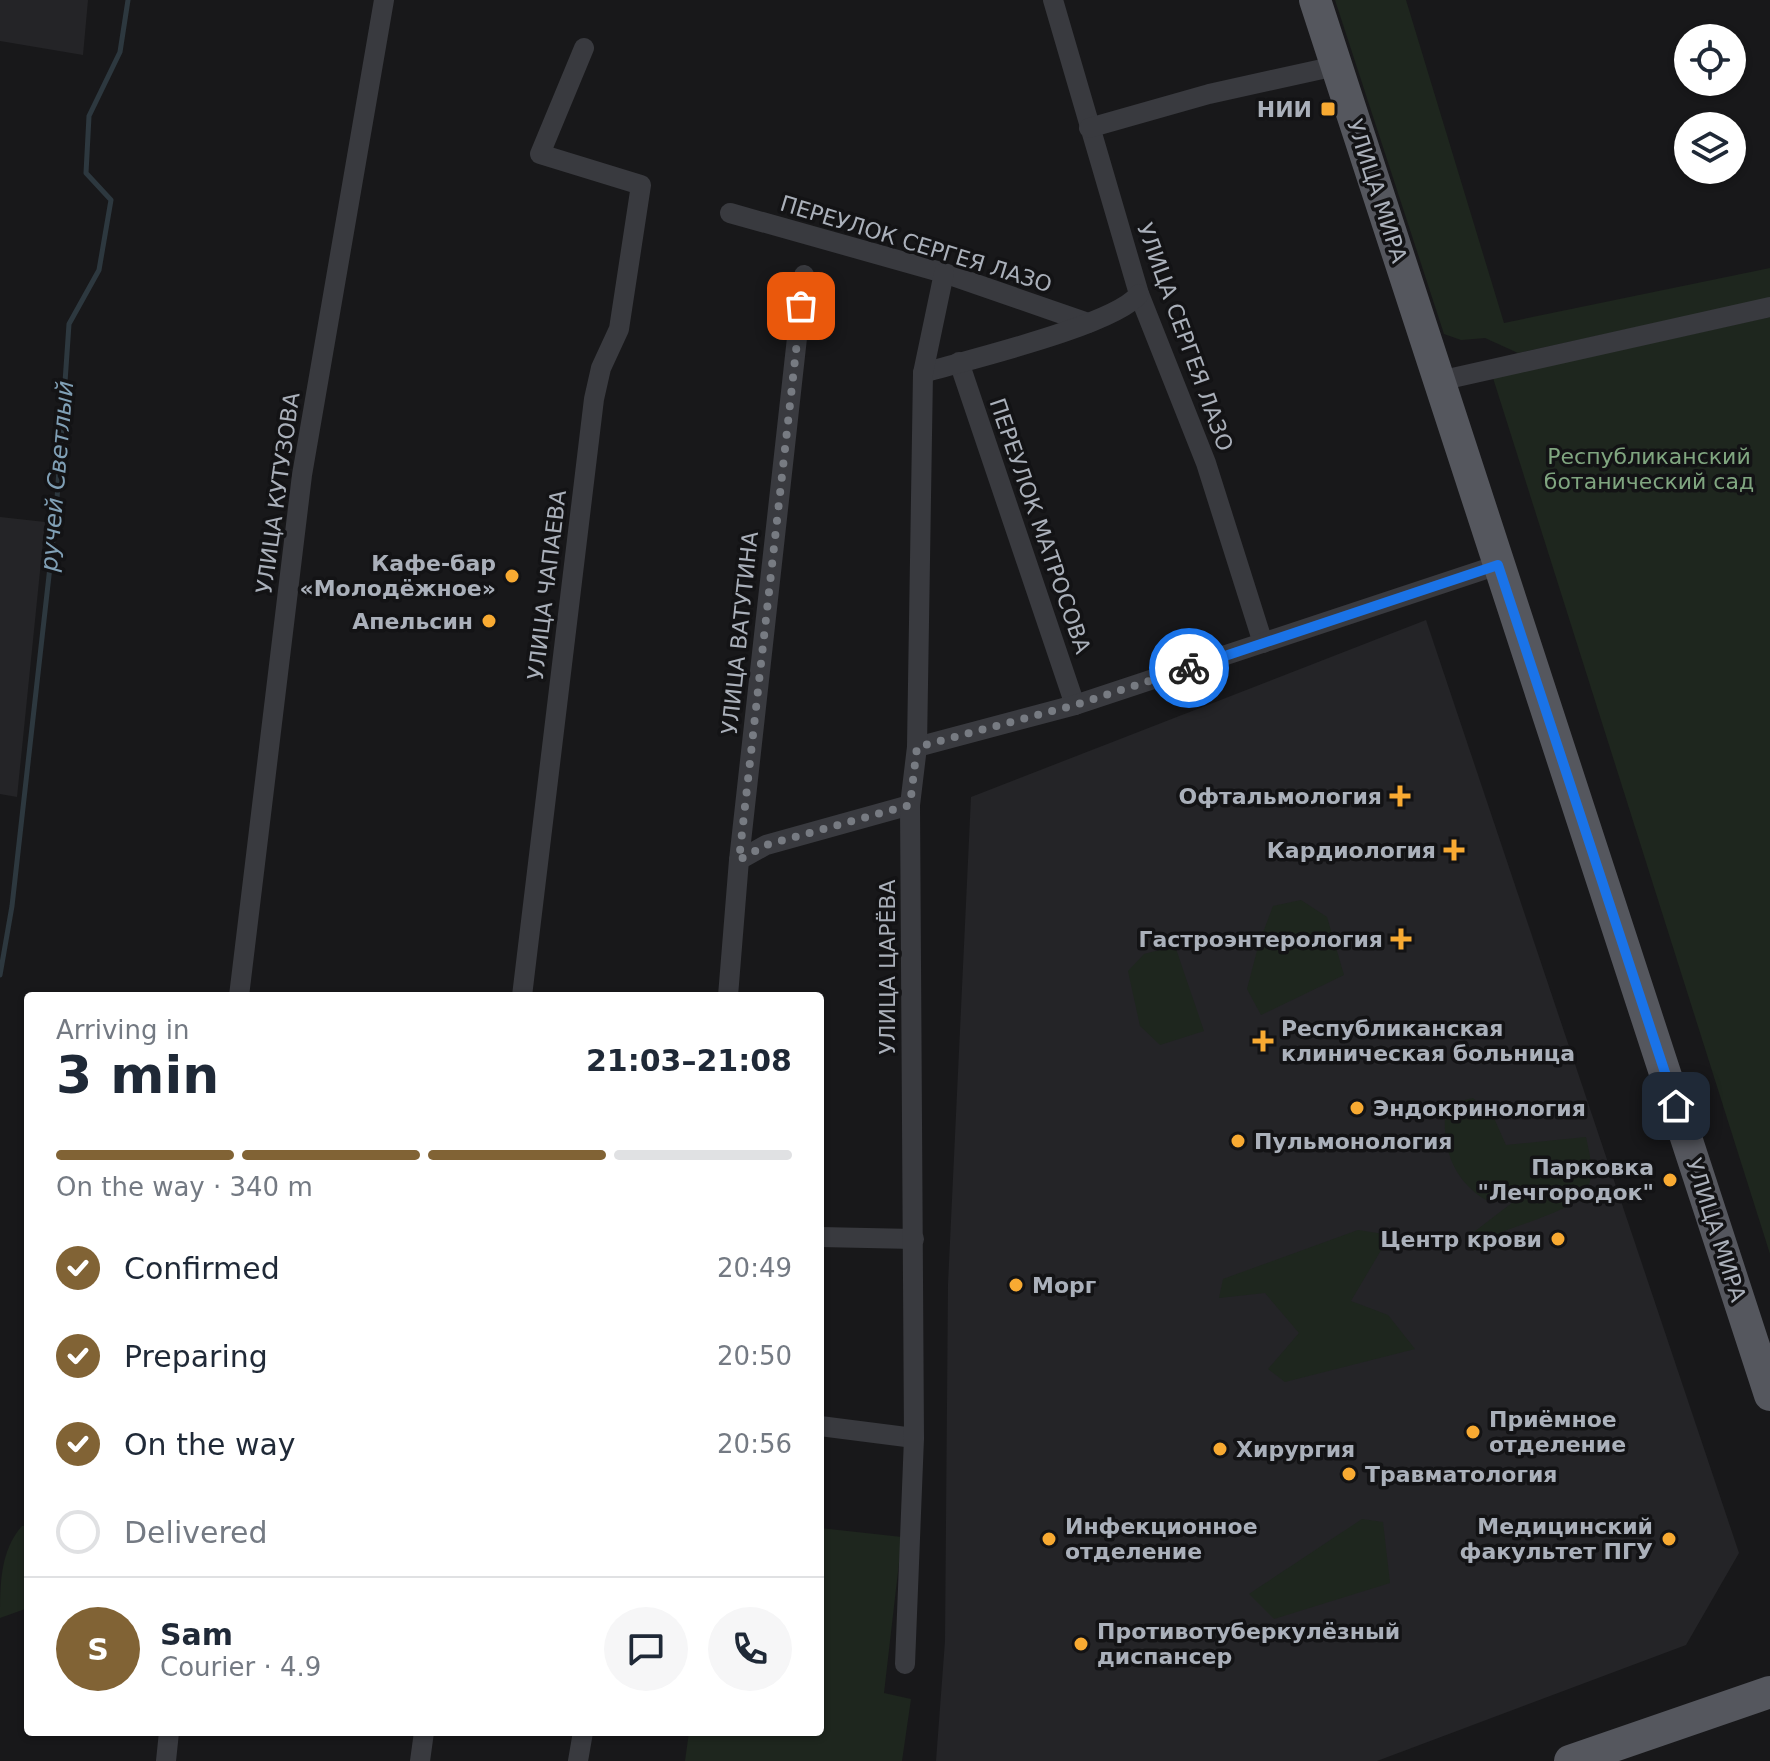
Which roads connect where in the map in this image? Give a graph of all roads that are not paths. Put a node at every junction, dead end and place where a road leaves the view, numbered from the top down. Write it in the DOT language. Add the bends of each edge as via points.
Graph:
graph roads {
  1 [pos="384,0"];
  2 [pos="1053,0"];
  3 [pos="1315,0"];
  4 [pos="584,48"];
  5 [pos="1336,66"];
  6 [pos="1089,128"];
  7 [pos="730,213"];
  8 [pos="944,273"];
  9 [pos="804,275"];
  10 [pos="1139,294"];
  11 [pos="1770,307"];
  12 [pos="1088,323"];
  13 [pos="959,362"];
  14 [pos="923,373"];
  15 [pos="1439,381"];
  16 [pos="1498,565"];
  17 [pos="1263,643"];
  18 [pos="1075,705"];
  19 [pos="917,747"];
  20 [pos="910,805"];
  21 [pos="739,860"];
  22 [pos="239,992"];
  23 [pos="522,992"];
  24 [pos="728,992"];
  25 [pos="824,1237"];
  26 [pos="914,1239"];
  27 [pos="1770,1395"];
  28 [pos="824,1427"];
  29 [pos="914,1438"];
  30 [pos="905,1664"];
  31 [pos="1770,1692"];
  32 [pos="169,1736"];
  33 [pos="423,1736"];
  34 [pos="582,1736"];
  35 [pos="166,1761"];
  36 [pos="420,1761"];
  37 [pos="578,1761"];
  38 [pos="1570,1761"];
  1 -- 22 [label="street, УЛИЦА КУТУЗОВА" via="302,475"];
  2 -- 6 [label="street, УЛИЦА СЕРГЕЯ ЛАЗО"];
  3 -- 5 [label="main road, УЛИЦА МИРА"];
  4 -- 23 [label="street, УЛИЦА ЧАПАЕВА" via="540,154 641,185 619,329 594,399"];
  5 -- 6 [label="street"];
  5 -- 15 [label="main road, УЛИЦА МИРА"];
  6 -- 10 [label="street, УЛИЦА СЕРГЕЯ ЛАЗО"];
  7 -- 8 [label="street, ПЕРЕУЛОК СЕРГЕЯ ЛАЗО"];
  8 -- 12 [label="street, ПЕРЕУЛОК СЕРГЕЯ ЛАЗО"];
  8 -- 14 [label="street, УЛИЦА ЦАРЁВА"];
  9 -- 21 [label="street, УЛИЦА ВАТУТИНА"];
  10 -- 12 [label="street" via="1128,306"];
  10 -- 17 [label="street, УЛИЦА СЕРГЕЯ ЛАЗО" via="1206,463"];
  11 -- 15 [label="street"];
  12 -- 13 [label="street"];
  13 -- 14 [label="street"];
  13 -- 18 [label="street, ПЕРЕУЛОК МАТРОСОВА"];
  14 -- 19 [label="street, УЛИЦА ЦАРЁВА"];
  15 -- 16 [label="main road, УЛИЦА МИРА"];
  16 -- 17 [label="street"];
  16 -- 27 [label="main road, УЛИЦА МИРА"];
  17 -- 18 [label="street"];
  18 -- 19 [label="street"];
  19 -- 20 [label="street, УЛИЦА ЦАРЁВА"];
  20 -- 21 [label="street" via="766,845"];
  20 -- 26 [label="street, УЛИЦА ЦАРЁВА"];
  21 -- 24 [label="street, УЛИЦА ВАТУТИНА"];
  25 -- 26 [label="street"];
  26 -- 29 [label="street, УЛИЦА ЦАРЁВА"];
  28 -- 29 [label="street"];
  29 -- 30 [label="street, УЛИЦА ЦАРЁВА"];
  31 -- 38 [label="main road"];
  32 -- 35 [label="street"];
  33 -- 36 [label="street"];
  34 -- 37 [label="street"];
}
